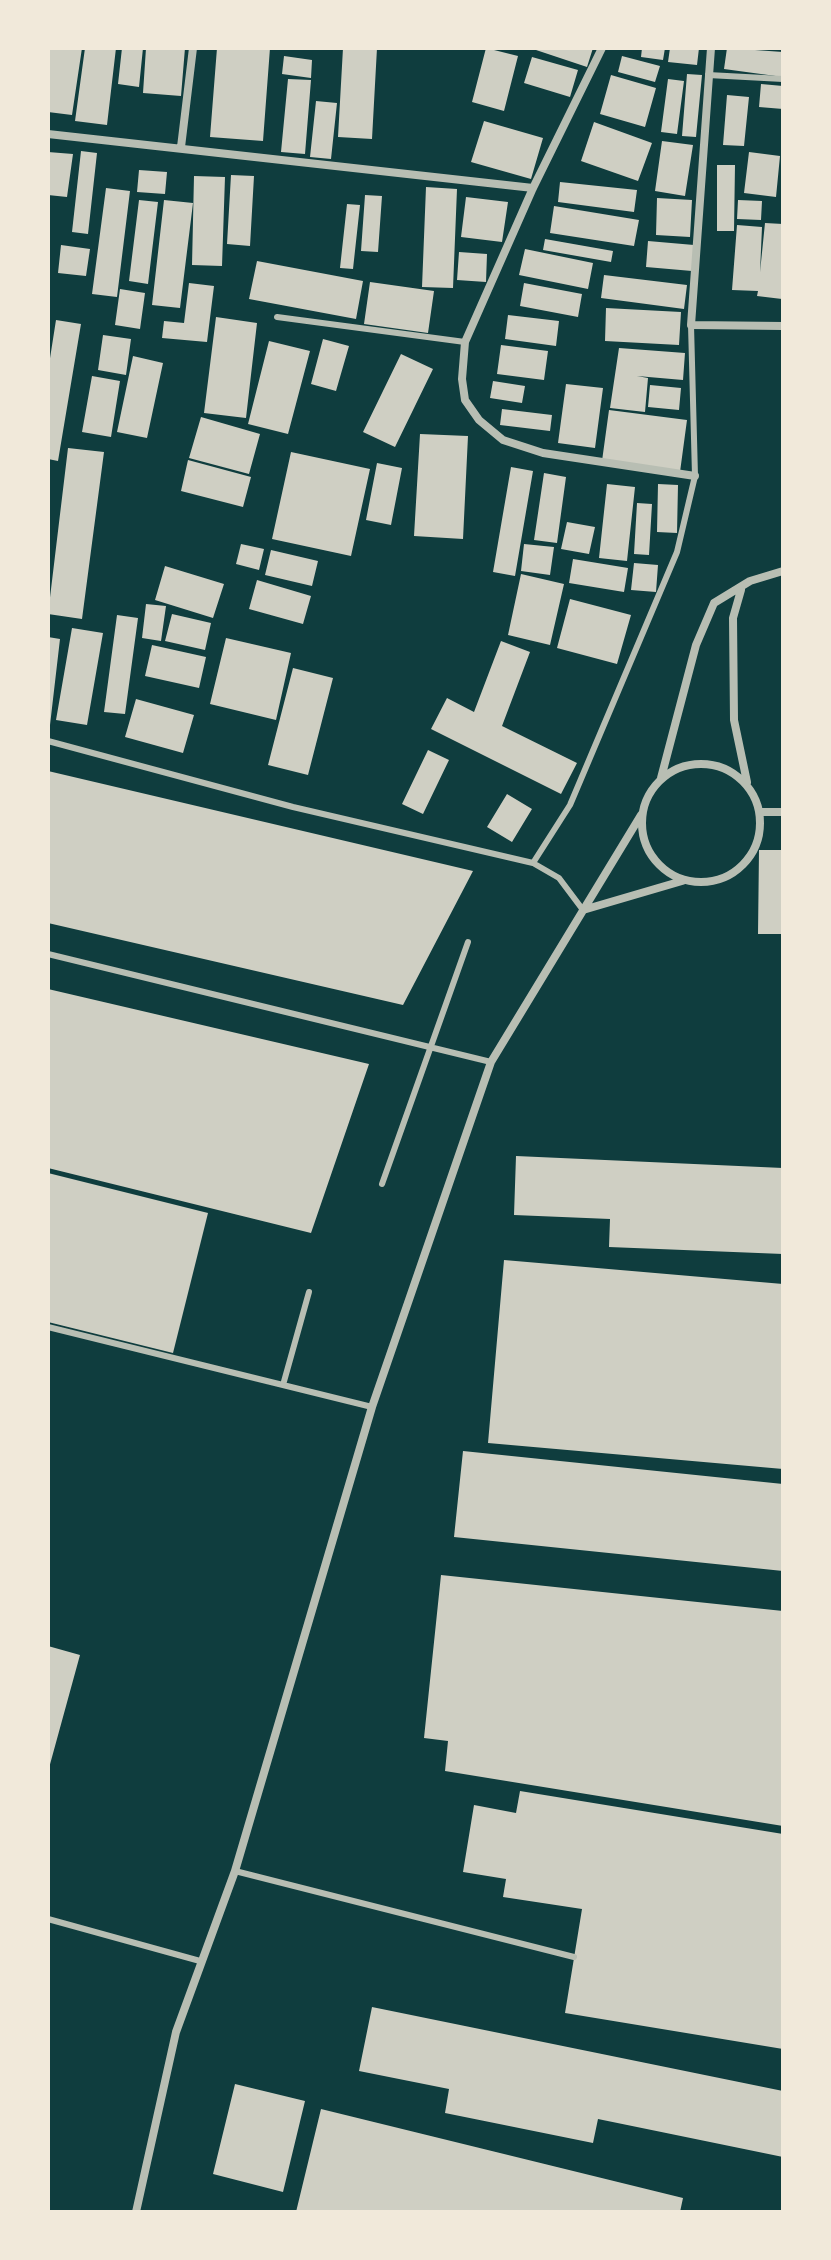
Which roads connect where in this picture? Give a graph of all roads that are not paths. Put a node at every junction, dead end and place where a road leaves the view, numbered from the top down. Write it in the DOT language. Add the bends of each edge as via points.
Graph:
graph roads {
  1 [pos="193,48"];
  2 [pos="602,48"];
  3 [pos="711,48"];
  4 [pos="708,75"];
  5 [pos="783,79"];
  6 [pos="48,134"];
  7 [pos="181,147"];
  8 [pos="533,188"];
  9 [pos="277,317"];
  10 [pos="691,325"];
  11 [pos="783,326"];
  12 [pos="465,342"];
  13 [pos="695,476"];
  14 [pos="783,571"];
  15 [pos="741,590"];
  16 [pos="48,741"];
  17 [pos="661,778"];
  18 [pos="747,783"];
  19 [pos="761,812"];
  20 [pos="783,812"];
  21 [pos="641,815"];
  22 [pos="533,863"];
  23 [pos="682,881"];
  24 [pos="583,910"];
  25 [pos="468,942"];
  26 [pos="48,954"];
  27 [pos="428,1046"];
  28 [pos="491,1062"];
  29 [pos="382,1184"];
  30 [pos="309,1292"];
  31 [pos="48,1327"];
  32 [pos="283,1385"];
  33 [pos="372,1407"];
  34 [pos="235,1871"];
  35 [pos="48,1919"];
  36 [pos="574,1957"];
  37 [pos="200,1961"];
  38 [pos="136,2212"];
  1 -- 7 [label="street"];
  2 -- 8 [label="street"];
  3 -- 4 [label="street"];
  4 -- 5 [label="lane"];
  4 -- 10 [label="street"];
  6 -- 7 [label="street"];
  7 -- 8 [label="street"];
  8 -- 12 [label="street"];
  9 -- 12 [label="lane"];
  10 -- 11 [label="street"];
  10 -- 13 [label="lane"];
  12 -- 13 [label="street" via="465,400 503,440 543,453"];
  13 -- 22 [label="lane" via="677,552 608,721 570,805"];
  14 -- 15 [label="street" via="750,581"];
  15 -- 17 [label="street" via="714,603 696,645"];
  15 -- 18 [label="street" via="733,618 734,720"];
  16 -- 22 [label="lane" via="293,807"];
  17 -- 18 [label="street" via="689,764 721,766"];
  17 -- 21 [label="street"];
  18 -- 19 [label="street"];
  19 -- 20 [label="street"];
  19 -- 23 [label="street" via="759,843 741,869 713,883"];
  21 -- 23 [label="street" via="644,843 658,866"];
  21 -- 24 [label="street"];
  22 -- 24 [label="lane" via="559,878"];
  23 -- 24 [label="street"];
  24 -- 28 [label="street"];
  25 -- 27 [label="lane"];
  26 -- 27 [label="lane"];
  27 -- 28 [label="lane"];
  27 -- 29 [label="lane"];
  28 -- 33 [label="street"];
  30 -- 32 [label="lane"];
  31 -- 32 [label="lane"];
  32 -- 33 [label="lane"];
  33 -- 34 [label="street"];
  34 -- 36 [label="lane"];
  34 -- 37 [label="street"];
  35 -- 37 [label="lane"];
  37 -- 38 [label="street" via="176,2032"];
}
